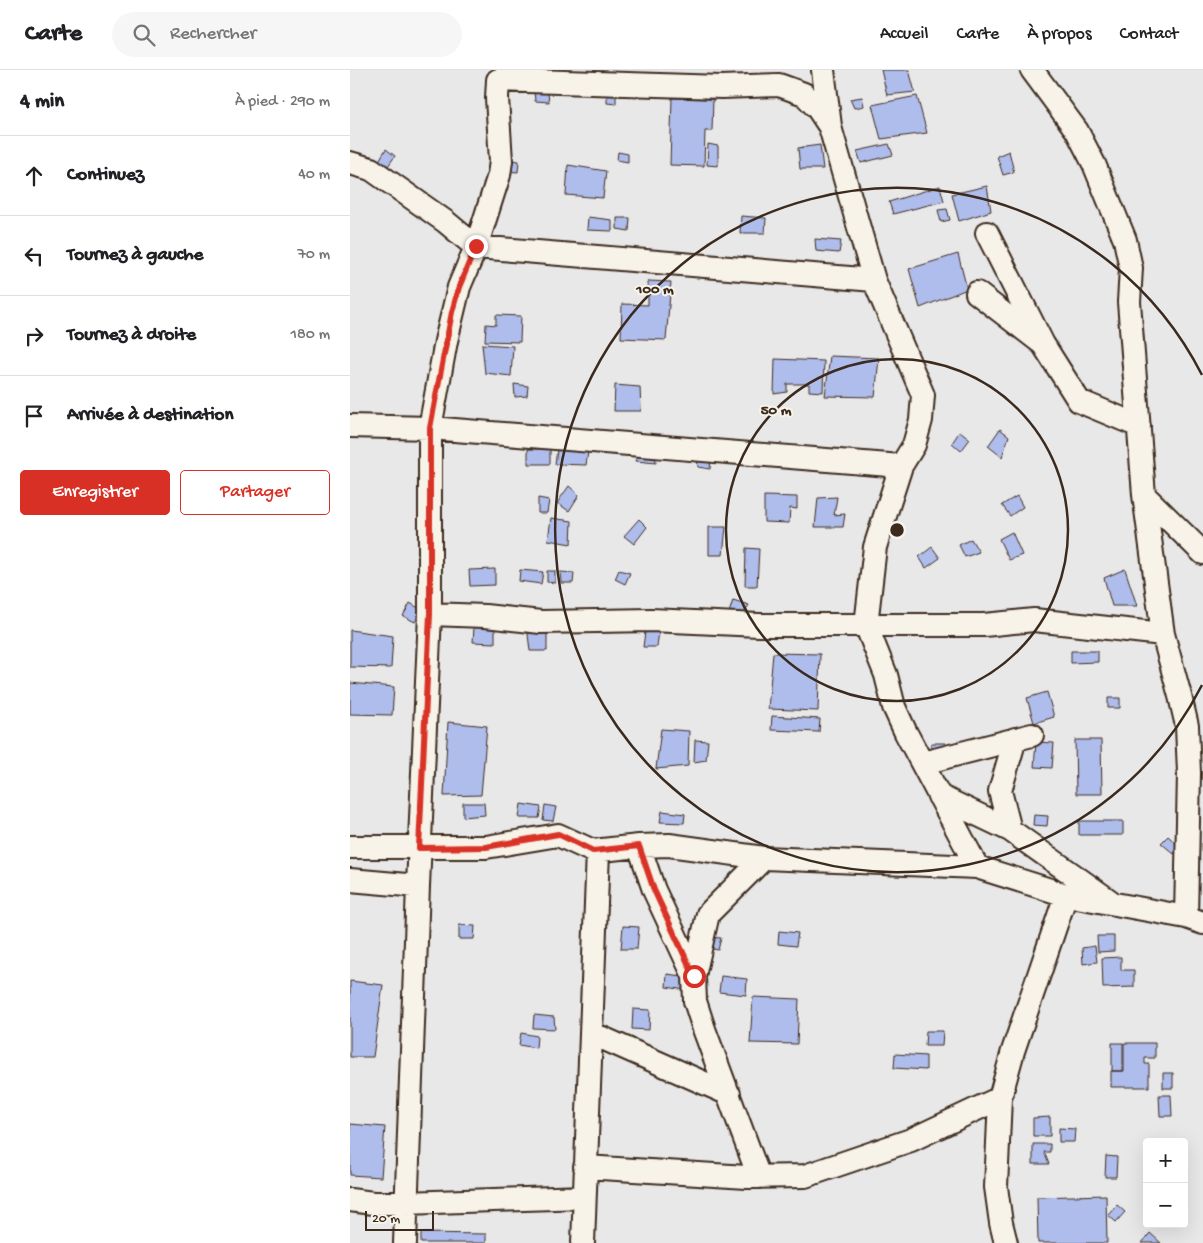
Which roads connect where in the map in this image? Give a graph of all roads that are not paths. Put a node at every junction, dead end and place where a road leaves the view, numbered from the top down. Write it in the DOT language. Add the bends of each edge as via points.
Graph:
graph roads {
  1 [pos="823,70"];
  2 [pos="1032,70"];
  3 [pos="495,73"];
  4 [pos="722,79"];
  5 [pos="830,127"];
  6 [pos="350,163"];
  7 [pos="987,233"];
  8 [pos="476,246"];
  9 [pos="874,280"];
  10 [pos="977,293"];
  11 [pos="1043,344"];
  12 [pos="350,426"];
  13 [pos="1139,426"];
  14 [pos="430,428"];
  15 [pos="900,466"];
  16 [pos="1144,495"];
  17 [pos="1203,553"];
  18 [pos="430,614"];
  19 [pos="866,625"];
  20 [pos="1163,634"];
  21 [pos="922,763"];
  22 [pos="939,796"];
  23 [pos="1010,830"];
  24 [pos="669,845"];
  25 [pos="639,846"];
  26 [pos="350,847"];
  27 [pos="419,848"];
  28 [pos="598,851"];
  29 [pos="764,858"];
  30 [pos="977,867"];
  31 [pos="350,880"];
  32 [pos="418,886"];
  33 [pos="654,890"];
  34 [pos="1066,896"];
  35 [pos="1115,904"];
  36 [pos="1195,920"];
  37 [pos="694,976"];
  38 [pos="591,1033"];
  39 [pos="729,1094"];
  40 [pos="1000,1098"];
  41 [pos="585,1168"];
  42 [pos="759,1176"];
  43 [pos="584,1197"];
  44 [pos="350,1200"];
  45 [pos="405,1203"];
  46 [pos="405,1243"];
  47 [pos="583,1243"];
  48 [pos="1006,1243"];
  1 -- 5 [label="street"];
  2 -- 13 [label="street" via="1077,131 1125,240 1130,268 1129,302"];
  3 -- 4 [label="street"];
  3 -- 8 [label="street" via="502,161"];
  4 -- 5 [label="street" via="779,85 804,94"];
  5 -- 9 [label="street"];
  6 -- 8 [label="street" via="370,169"];
  7 -- 11 [label="street"];
  8 -- 9 [label="street"];
  8 -- 14 [label="street" via="452,312"];
  9 -- 15 [label="street" via="923,395 914,445"];
  10 -- 11 [label="street"];
  11 -- 13 [label="street" via="1079,401"];
  12 -- 14 [label="street"];
  13 -- 16 [label="street"];
  14 -- 15 [label="street"];
  14 -- 18 [label="street"];
  15 -- 19 [label="street" via="875,548"];
  16 -- 17 [label="street"];
  16 -- 20 [label="street"];
  18 -- 19 [label="street" via="541,622 651,620"];
  18 -- 27 [label="street"];
  19 -- 20 [label="street" via="984,624 1034,620"];
  19 -- 21 [label="street" via="886,675 894,706"];
  20 -- 36 [label="street" via="1187,726"];
  21 -- 22 [label="street"];
  21 -- 23 [label="street" via="1023,737 1000,791"];
  22 -- 23 [label="street"];
  22 -- 30 [label="street"];
  23 -- 35 [label="street"];
  24 -- 25 [label="street"];
  24 -- 29 [label="street"];
  24 -- 33 [label="street"];
  25 -- 28 [label="street"];
  25 -- 33 [label="street"];
  26 -- 27 [label="street"];
  27 -- 28 [label="street" via="486,847 558,834"];
  27 -- 32 [label="street"];
  28 -- 38 [label="street"];
  29 -- 30 [label="street"];
  29 -- 37 [label="street" via="708,914"];
  30 -- 34 [label="street"];
  31 -- 32 [label="street"];
  32 -- 45 [label="street"];
  33 -- 37 [label="street"];
  34 -- 35 [label="street"];
  34 -- 40 [label="street"];
  35 -- 36 [label="street"];
  37 -- 39 [label="street" via="695,1001"];
  38 -- 39 [label="street"];
  38 -- 41 [label="street"];
  39 -- 42 [label="street"];
  40 -- 42 [label="street" via="911,1140 850,1162 804,1176"];
  40 -- 48 [label="street" via="996,1187"];
  41 -- 42 [label="street"];
  41 -- 43 [label="street"];
  43 -- 45 [label="street"];
  43 -- 47 [label="street"];
  44 -- 45 [label="street"];
  45 -- 46 [label="street"];
}
